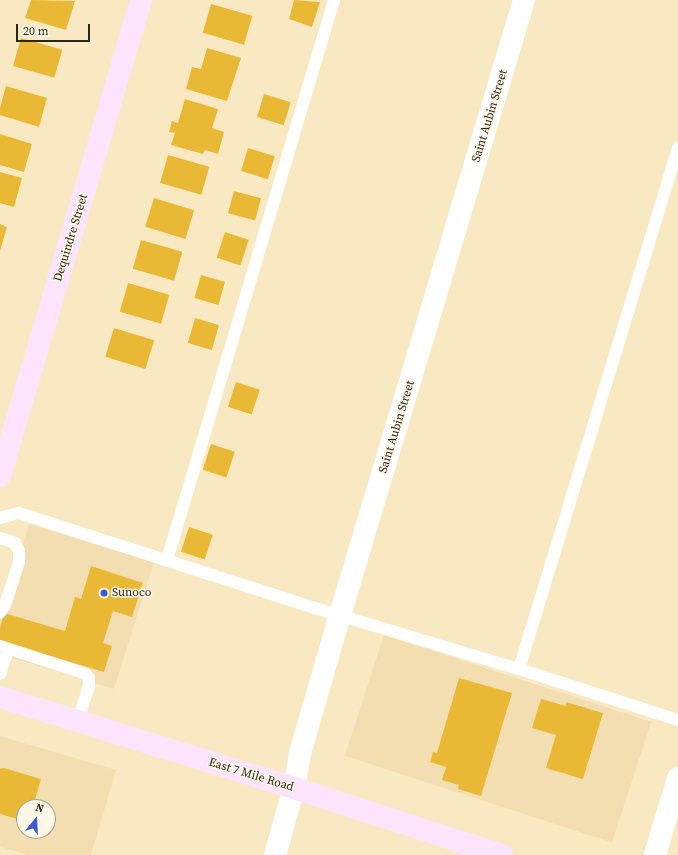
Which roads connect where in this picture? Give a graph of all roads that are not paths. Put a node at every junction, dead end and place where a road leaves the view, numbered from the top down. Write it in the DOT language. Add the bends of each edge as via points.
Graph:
graph roads {
  1 [pos="141,0"];
  2 [pos="334,0"];
  3 [pos="524,0"];
  4 [pos="678,148"];
  5 [pos="0,476"];
  6 [pos="0,518"];
  7 [pos="0,538"];
  8 [pos="167,560"];
  9 [pos="0,613"];
  10 [pos="340,615"];
  11 [pos="4,648"];
  12 [pos="519,669"];
  13 [pos="0,674"];
  14 [pos="0,696"];
  15 [pos="78,720"];
  16 [pos="678,720"];
  17 [pos="678,778"];
  18 [pos="294,788"];
  19 [pos="275,855"];
  20 [pos="502,855"];
  21 [pos="655,855"];
  1 -- 5 [label="street, Dequindre Street"];
  2 -- 8 [label="lane"];
  3 -- 10 [label="street, Saint Aubin Street"];
  4 -- 12 [label="lane"];
  6 -- 8 [label="lane" via="19,513"];
  7 -- 9 [label="lane" via="15,543 19,551 19,562"];
  8 -- 10 [label="lane"];
  10 -- 12 [label="lane"];
  10 -- 18 [label="street, Saint Aubin Street" via="301,750"];
  11 -- 13 [label="lane"];
  11 -- 15 [label="lane" via="86,674 89,686"];
  12 -- 16 [label="lane"];
  14 -- 15 [label="street, East 7 Mile Road"];
  15 -- 18 [label="street, East 7 Mile Road"];
  17 -- 21 [label="street"];
  18 -- 19 [label="street, Saint Aubin Street"];
  18 -- 20 [label="street, East 7 Mile Road"];
}
